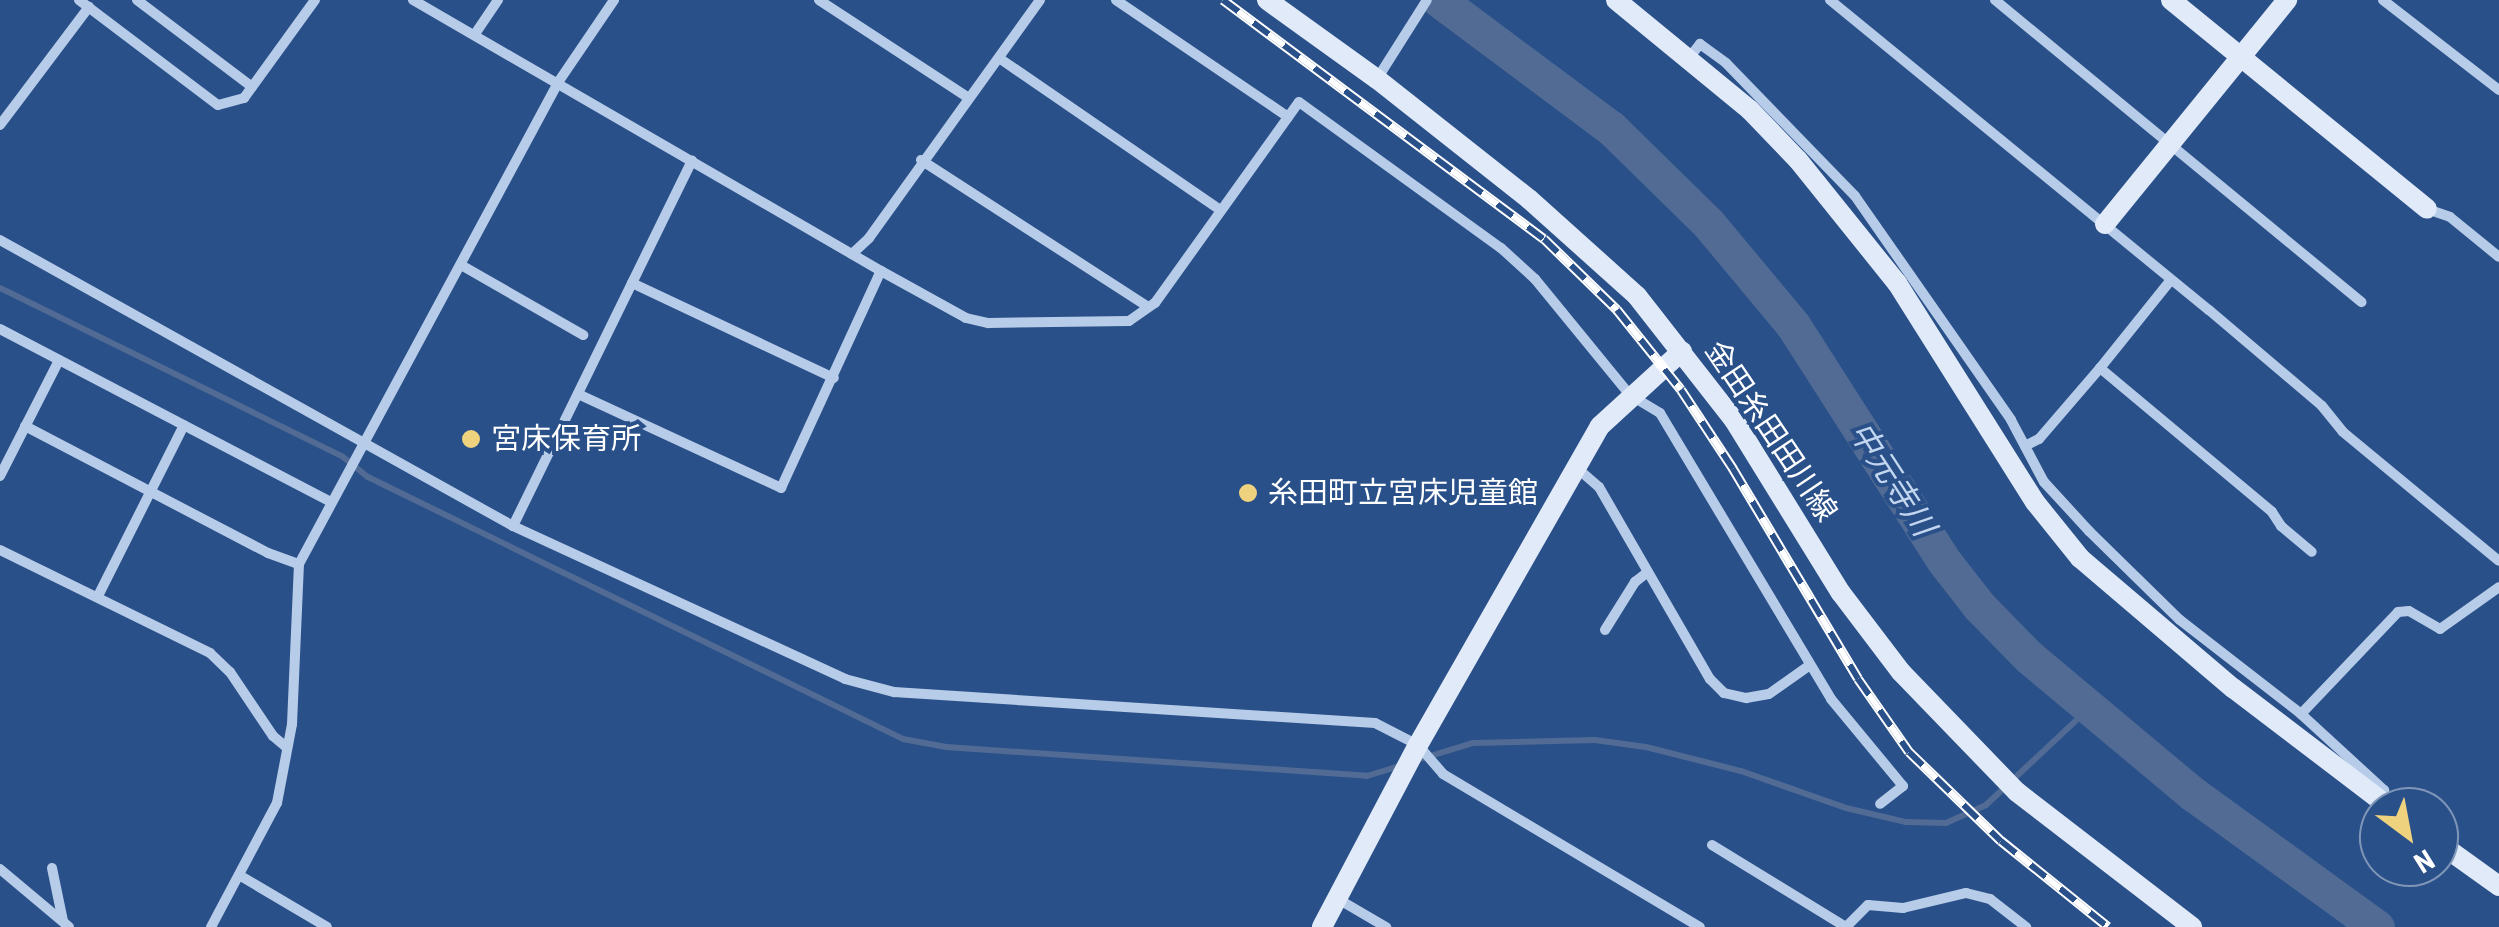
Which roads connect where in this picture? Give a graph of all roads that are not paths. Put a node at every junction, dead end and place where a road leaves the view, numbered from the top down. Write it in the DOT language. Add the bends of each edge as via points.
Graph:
graph roads {
  1 [pos="138,0"];
  2 [pos="315,0"];
  3 [pos="413,0"];
  4 [pos="498,0"];
  5 [pos="614,0"];
  6 [pos="820,0"];
  7 [pos="1040,0"];
  8 [pos="1116,0"];
  9 [pos="1267,0"];
  10 [pos="1427,0"];
  11 [pos="1616,0"];
  12 [pos="1830,0"];
  13 [pos="1996,0"];
  14 [pos="2171,0"];
  15 [pos="2287,0"];
  16 [pos="2383,0"];
  17 [pos="84,4"];
  18 [pos="475,34"];
  19 [pos="999,58"];
  20 [pos="1689,58"];
  21 [pos="2240,58"];
  22 [pos="1378,79"];
  23 [pos="559,81"];
  24 [pos="252,86"];
  25 [pos="2499,90"];
  26 [pos="968,98"];
  27 [pos="1288,117"];
  28 [pos="0,125"];
  29 [pos="2171,145"];
  30 [pos="921,160"];
  31 [pos="692,161"];
  32 [pos="2427,209"];
  33 [pos="1219,210"];
  34 [pos="2105,224"];
  35 [pos="0,240"];
  36 [pos="852,254"];
  37 [pos="2499,257"];
  38 [pos="461,265"];
  39 [pos="881,271"];
  40 [pos="2170,280"];
  41 [pos="632,283"];
  42 [pos="2362,302"];
  43 [pos="1148,308"];
  44 [pos="0,329"];
  45 [pos="583,334"];
  46 [pos="1682,351"];
  47 [pos="59,360"];
  48 [pos="2100,368"];
  49 [pos="834,378"];
  50 [pos="578,394"];
  51 [pos="1630,396"];
  52 [pos="184,425"];
  53 [pos="26,426"];
  54 [pos="364,445"];
  55 [pos="2025,446"];
  56 [pos="1576,468"];
  57 [pos="0,476"];
  58 [pos="149,490"];
  59 [pos="330,501"];
  60 [pos="513,526"];
  61 [pos="0,550"];
  62 [pos="2312,552"];
  63 [pos="2499,562"];
  64 [pos="298,564"];
  65 [pos="1648,572"];
  66 [pos="2499,587"];
  67 [pos="99,594"];
  68 [pos="1605,630"];
  69 [pos="1810,665"];
  70 [pos="2301,714"];
  71 [pos="1418,745"];
  72 [pos="286,747"];
  73 [pos="2362,787"];
  74 [pos="2381,787"];
  75 [pos="1880,804"];
  76 [pos="1712,845"];
  77 [pos="2459,857"];
  78 [pos="0,868"];
  79 [pos="52,868"];
  80 [pos="239,875"];
  81 [pos="2499,886"];
  82 [pos="1338,899"];
  83 [pos="66,924"];
  84 [pos="210,927"];
  85 [pos="327,927"];
  86 [pos="1322,927"];
  87 [pos="1386,927"];
  88 [pos="1700,927"];
  89 [pos="1846,927"];
  90 [pos="2026,927"];
  91 [pos="2192,927"];
  1 -- 24 [label="street"];
  2 -- 24 [label="street"];
  3 -- 18 [label="street"];
  4 -- 18 [label="street"];
  5 -- 23 [label="street"];
  6 -- 26 [label="street"];
  7 -- 19 [label="street"];
  8 -- 27 [label="street"];
  9 -- 22 [label="street, 金田糸田田川線"];
  10 -- 22 [label="street"];
  11 -- 20 [label="street"];
  12 -- 34 [label="street"];
  13 -- 29 [label="street"];
  14 -- 21 [label="street"];
  15 -- 21 [label="street"];
  16 -- 25 [label="street"];
  17 -- 24 [label="street" via="218,105 244,98"];
  17 -- 28 [label="street"];
  18 -- 23 [label="street"];
  19 -- 26 [label="street"];
  19 -- 33 [label="street"];
  20 -- 55 [label="street" via="1700,44 1726,63 1855,196 1960,341"];
  20 -- 73 [label="street" via="1774,136 1867,245 2034,502 2080,558"];
  21 -- 29 [label="street"];
  21 -- 32 [label="street"];
  22 -- 46 [label="street, 金田糸田田川線" via="1556,223 1637,296"];
  23 -- 31 [label="street"];
  23 -- 38 [label="street"];
  26 -- 30 [label="street"];
  27 -- 33 [label="street"];
  27 -- 51 [label="street" via="1299,102 1501,248"];
  29 -- 34 [label="street"];
  29 -- 42 [label="street"];
  30 -- 36 [label="street"];
  30 -- 43 [label="street"];
  31 -- 36 [label="street"];
  31 -- 41 [label="street"];
  32 -- 37 [label="street" via="2450,217"];
  33 -- 43 [label="street"];
  34 -- 40 [label="street"];
  35 -- 54 [label="street"];
  36 -- 39 [label="street"];
  38 -- 45 [label="street"];
  38 -- 54 [label="street"];
  39 -- 43 [label="street" via="966,318 988,323 1129,321"];
  39 -- 49 [label="street"];
  40 -- 48 [label="street"];
  40 -- 63 [label="street"];
  41 -- 49 [label="street"];
  41 -- 50 [label="street"];
  44 -- 47 [label="street"];
  46 -- 51 [label="street"];
  46 -- 91 [label="street, 金田糸田田川線" via="1734,420 1841,593 1912,684 2017,792"];
  47 -- 52 [label="street"];
  47 -- 53 [label="street"];
  48 -- 55 [label="street"];
  48 -- 62 [label="street"];
  49 -- 50 [label="street" via="781,488"];
  50 -- 60 [label="street"];
  51 -- 56 [label="street" via="1600,426"];
  51 -- 69 [label="street" via="1660,412"];
  52 -- 58 [label="street"];
  52 -- 59 [label="street"];
  53 -- 57 [label="street"];
  53 -- 58 [label="street"];
  54 -- 59 [label="street"];
  54 -- 60 [label="street"];
  55 -- 70 [label="street" via="2044,482 2130,575"];
  56 -- 65 [label="street" via="1599,487"];
  56 -- 71 [label="street"];
  58 -- 64 [label="street"];
  58 -- 67 [label="street"];
  59 -- 64 [label="street"];
  60 -- 71 [label="street" via="845,680 894,692 1375,722"];
  61 -- 67 [label="street"];
  64 -- 72 [label="street"];
  65 -- 68 [label="street" via="1634,582"];
  65 -- 69 [label="street" via="1724,692 1768,694"];
  66 -- 70 [label="street" via="2440,629 2409,611 2398,612"];
  67 -- 72 [label="street" via="210,653"];
  69 -- 75 [label="street" via="1902,786"];
  70 -- 74 [label="street"];
  71 -- 82 [label="street"];
  71 -- 88 [label="street" via="1444,774"];
  72 -- 80 [label="street" via="277,802"];
  76 -- 89 [label="street"];
  77 -- 81 [label="street"];
  78 -- 83 [label="street"];
  79 -- 83 [label="street"];
  80 -- 84 [label="street"];
  80 -- 85 [label="street"];
  82 -- 86 [label="street"];
  82 -- 87 [label="street"];
  89 -- 90 [label="street" via="1868,904 1902,908 1966,892 1990,899"];
}
